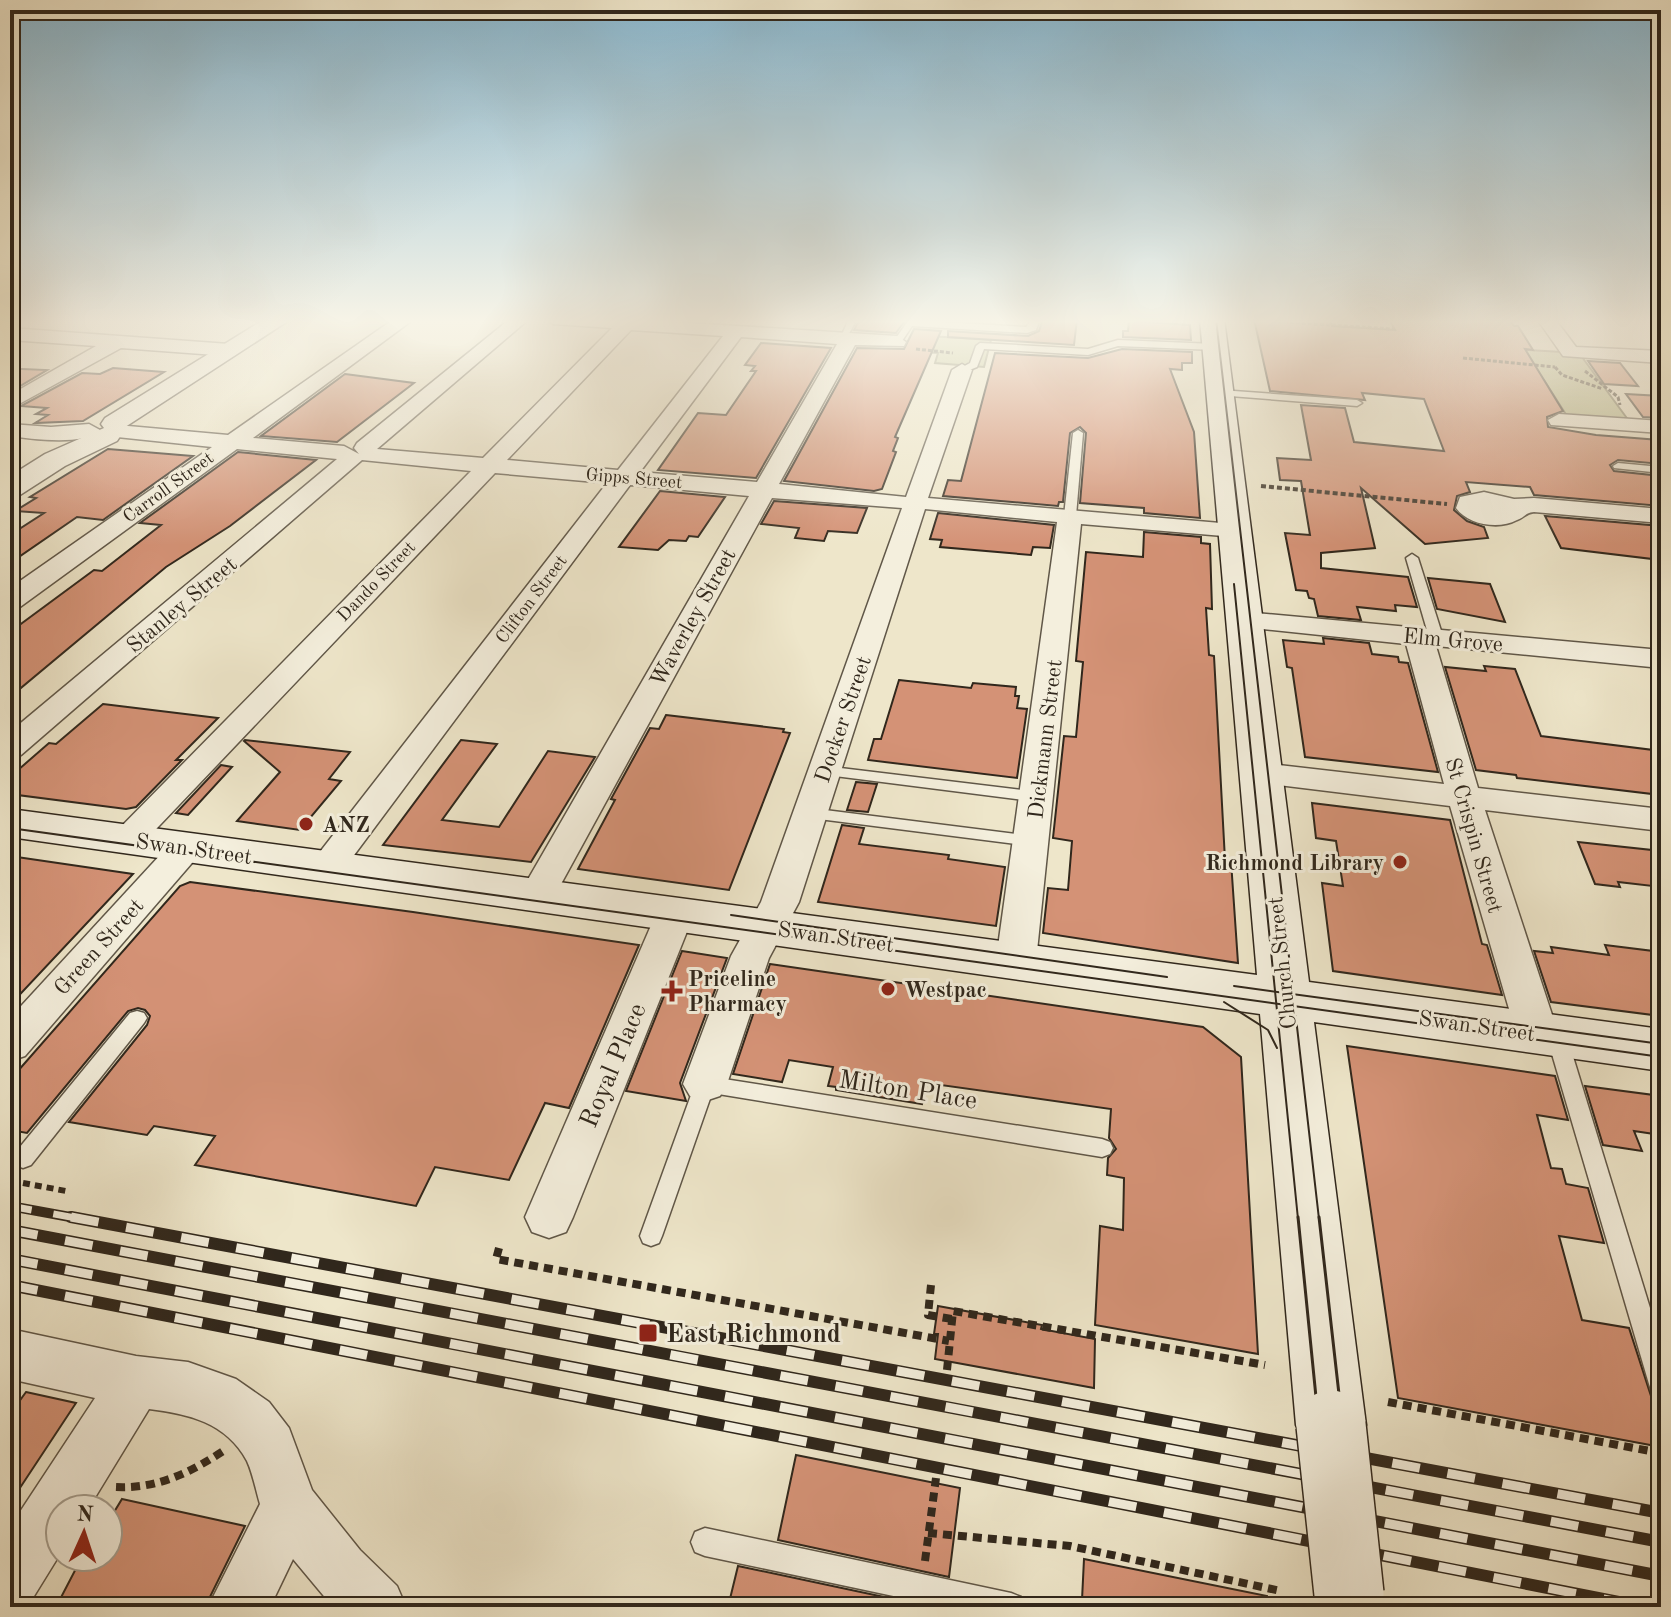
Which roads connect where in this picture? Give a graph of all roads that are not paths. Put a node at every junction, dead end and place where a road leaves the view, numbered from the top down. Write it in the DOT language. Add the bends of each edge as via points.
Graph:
graph roads {
  1 [pos="156,394"];
  2 [pos="297,394"];
  3 [pos="429,394"];
  4 [pos="557,394"];
  5 [pos="687,394"];
  6 [pos="814,394"];
  7 [pos="953,394"];
  8 [pos="1220,394"];
  9 [pos="1240,394"];
  10 [pos="1357,403"];
  11 [pos="1559,420"];
  12 [pos="1652,426"];
  13 [pos="10,430"];
  14 [pos="1078,433"];
  15 [pos="87,436"];
  16 [pos="231,441"];
  17 [pos="358,454"];
  18 [pos="488,465"];
  19 [pos="1618,466"];
  20 [pos="1661,470"];
  21 [pos="624,477"];
  22 [pos="10,489"];
  23 [pos="763,490"];
  24 [pos="915,503"];
  25 [pos="1468,506"];
  26 [pos="1070,516"];
  27 [pos="1661,516"];
  28 [pos="1235,530"];
  29 [pos="1412,558"];
  30 [pos="10,601"];
  31 [pos="1244,620"];
  32 [pos="1427,636"];
  33 [pos="1661,659"];
  34 [pos="10,748"];
  35 [pos="824,771"];
  36 [pos="1261,773"];
  37 [pos="1039,797"];
  38 [pos="1465,797"];
  39 [pos="809,813"];
  40 [pos="1661,820"];
  41 [pos="10,823"];
  42 [pos="127,839"];
  43 [pos="1032,841"];
  44 [pos="186,848"];
  45 [pos="327,866"];
  46 [pos="537,895"];
  47 [pos="675,914"];
  48 [pos="768,926"];
  49 [pos="1016,961"];
  50 [pos="1285,999"];
  51 [pos="137,1018"];
  52 [pos="1547,1035"];
  53 [pos="10,1045"];
  54 [pos="1661,1050"];
  55 [pos="705,1084"];
  56 [pos="1102,1148"];
  57 [pos="23,1159"];
  58 [pos="549,1217"];
  59 [pos="651,1236"];
  60 [pos="10,1354"];
  61 [pos="136,1382"];
  62 [pos="1661,1384"];
  63 [pos="289,1507"];
  64 [pos="705,1542"];
  65 [pos="10,1580"];
  66 [pos="1327,1597"];
  67 [pos="238,1607"];
  68 [pos="376,1607"];
  69 [pos="1011,1607"];
  1 -- 15 [label="street"];
  2 -- 16 [label="street, Carroll Street"];
  3 -- 17 [label="street, Stanley Street"];
  4 -- 18 [label="street, Dando Street"];
  5 -- 21 [label="street, Clifton Street"];
  6 -- 23 [label="street, Waverley Street"];
  7 -- 24 [label="street, Docker Street"];
  8 -- 28 [label="main road, Church Street"];
  9 -- 10 [label="lane"];
  11 -- 12 [label="street"];
  13 -- 15 [label="street, Gipps Street"];
  14 -- 26 [label="lane"];
  15 -- 16 [label="street, Gipps Street"];
  15 -- 22 [label="street"];
  16 -- 17 [label="street, Gipps Street"];
  16 -- 30 [label="street, Carroll Street"];
  17 -- 18 [label="street, Gipps Street"];
  17 -- 34 [label="street, Stanley Street"];
  18 -- 21 [label="street, Gipps Street"];
  18 -- 42 [label="street, Dando Street"];
  19 -- 20 [label="lane"];
  21 -- 23 [label="street, Gipps Street"];
  21 -- 45 [label="street, Clifton Street"];
  23 -- 24 [label="street, Gipps Street"];
  23 -- 46 [label="street, Waverley Street"];
  24 -- 26 [label="street, Gipps Street"];
  24 -- 35 [label="street, Docker Street"];
  25 -- 27 [label="street" via="1484,499 1510,507"];
  26 -- 28 [label="street, Gipps Street"];
  26 -- 37 [label="street, Dickmann Street"];
  28 -- 31 [label="main road, Church Street"];
  29 -- 32 [label="lane"];
  31 -- 32 [label="street, Elm Grove"];
  31 -- 36 [label="main road, Church Street"];
  32 -- 33 [label="street, Elm Grove"];
  32 -- 38 [label="street, St Crispin Street"];
  35 -- 37 [label="lane"];
  35 -- 39 [label="street, Docker Street"];
  36 -- 38 [label="street"];
  36 -- 50 [label="main road, Church Street"];
  37 -- 43 [label="street, Dickmann Street"];
  38 -- 40 [label="street"];
  38 -- 52 [label="street, St Crispin Street"];
  39 -- 43 [label="lane"];
  39 -- 48 [label="street, Docker Street"];
  41 -- 42 [label="main road, Swan Street"];
  42 -- 44 [label="main road, Swan Street"];
  43 -- 49 [label="street, Dickmann Street"];
  44 -- 45 [label="main road, Swan Street"];
  44 -- 53 [label="street, Green Street"];
  45 -- 46 [label="main road, Swan Street"];
  46 -- 47 [label="main road, Swan Street"];
  47 -- 48 [label="main road, Swan Street"];
  47 -- 58 [label="street, Royal Place"];
  48 -- 49 [label="main road, Swan Street"];
  48 -- 55 [label="street, Docker Street" via="750,956"];
  49 -- 50 [label="main road, Swan Street"];
  50 -- 52 [label="main road, Swan Street"];
  50 -- 66 [label="main road, Church Street, bridge" via="1359,1413"];
  51 -- 57 [label="lane"];
  52 -- 54 [label="main road, Swan Street"];
  52 -- 62 [label="lane"];
  55 -- 56 [label="lane, Milton Place"];
  55 -- 59 [label="lane"];
  60 -- 61 [label="street"];
  61 -- 63 [label="street" via="188,1388 217,1398 250,1421 270,1447"];
  61 -- 65 [label="street"];
  63 -- 67 [label="street"];
  63 -- 68 [label="street" via="339,1571"];
  64 -- 69 [label="lane"];
}
